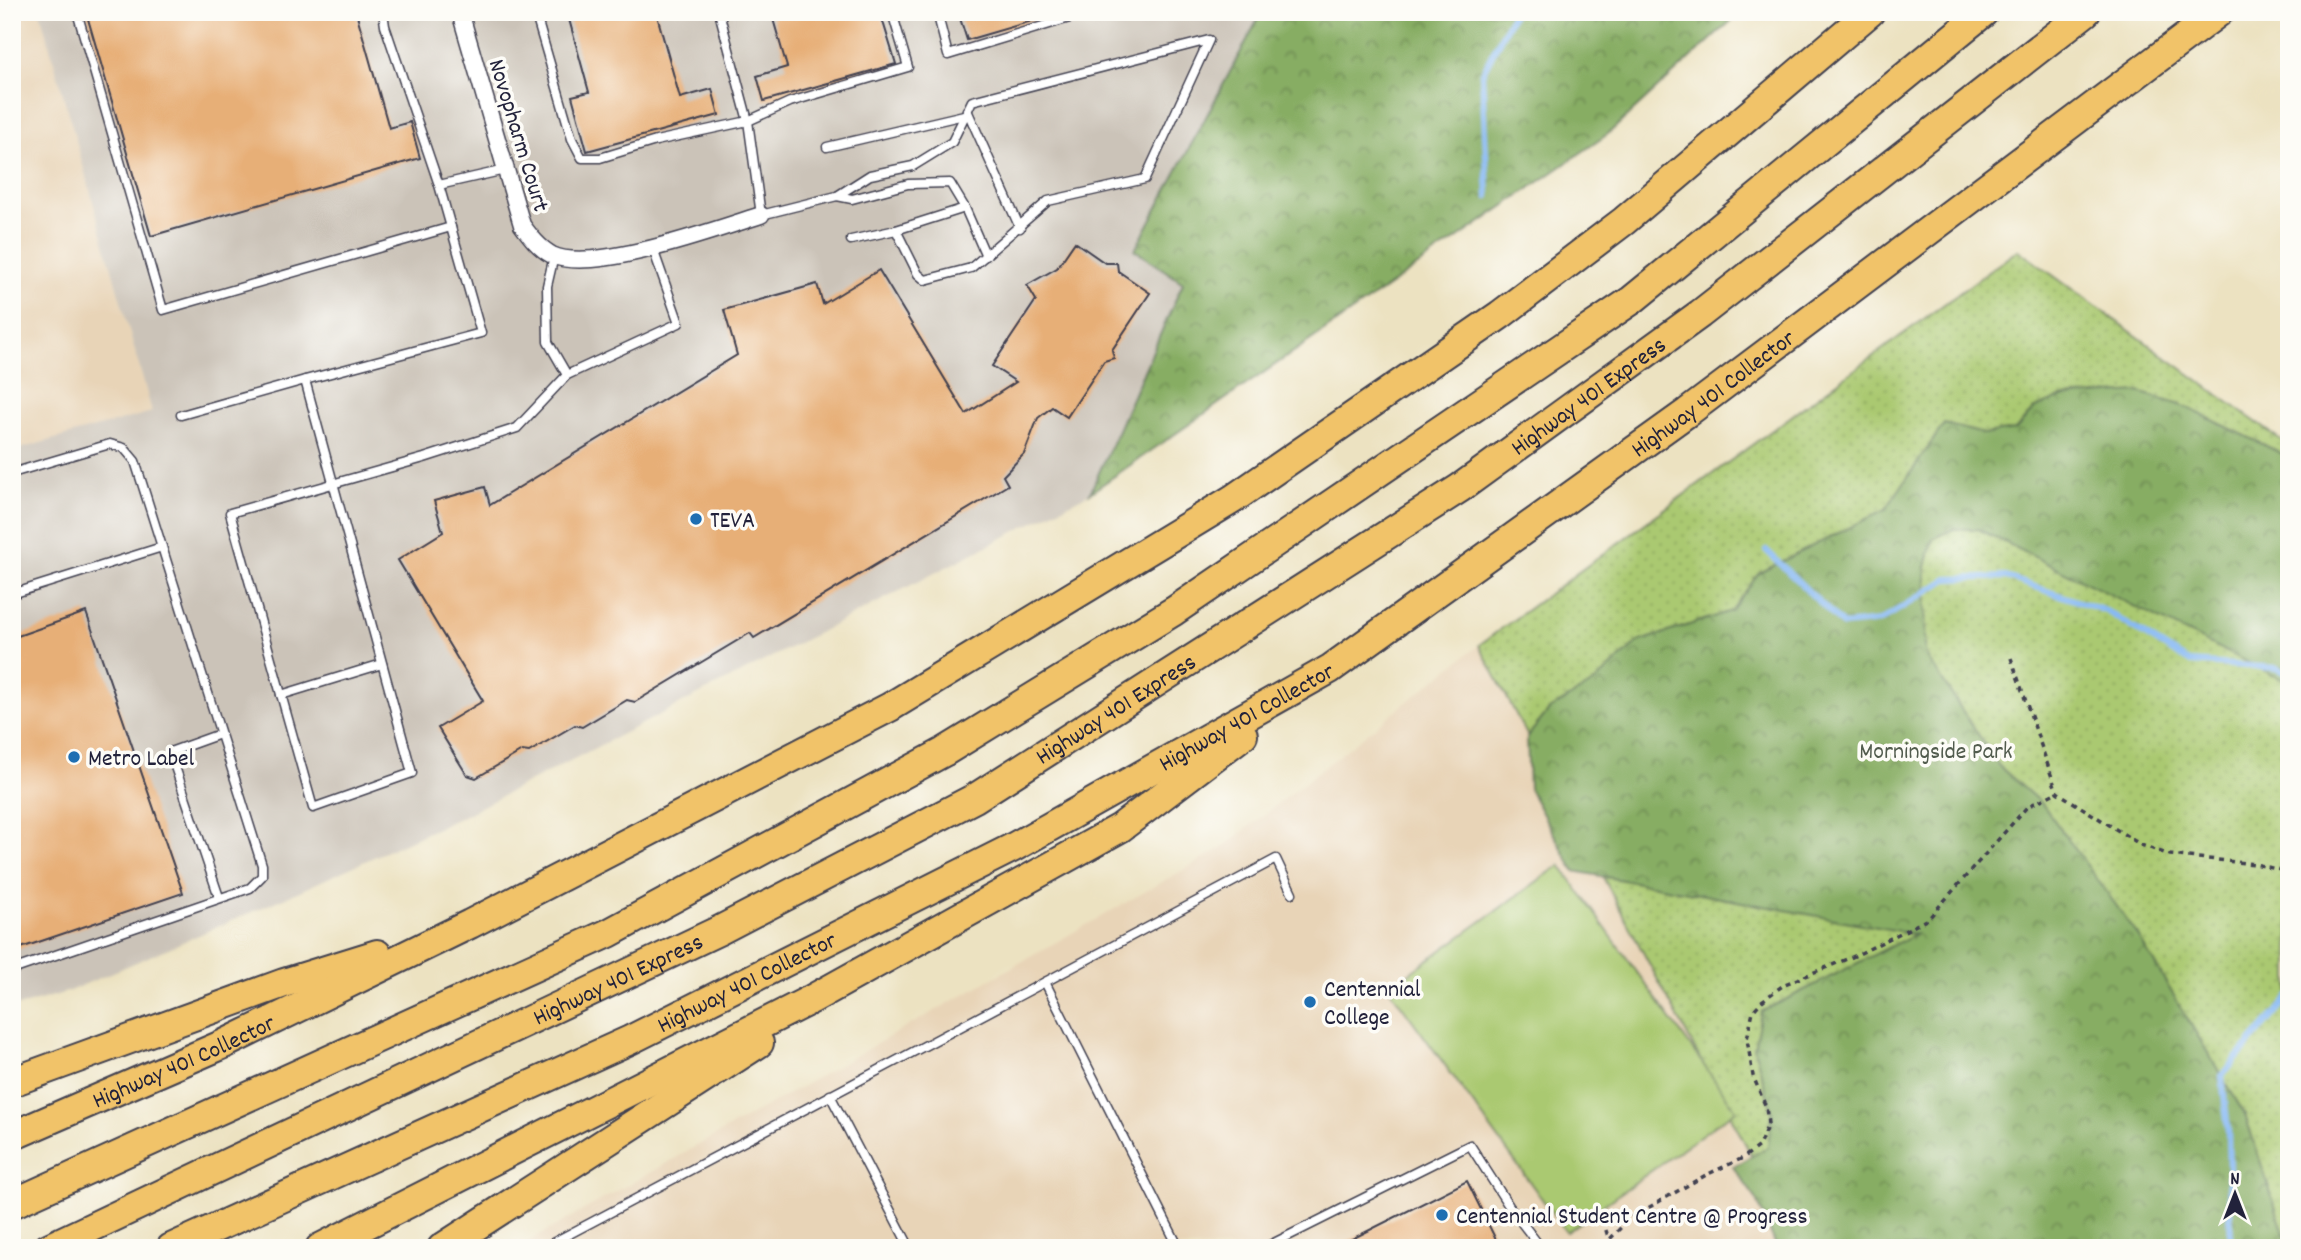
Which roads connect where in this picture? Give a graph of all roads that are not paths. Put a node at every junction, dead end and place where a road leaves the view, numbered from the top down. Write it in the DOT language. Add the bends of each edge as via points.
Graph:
graph roads {
  1 [pos="77,12"];
  2 [pos="383,12"];
  3 [pos="460,12"];
  4 [pos="535,12"];
  5 [pos="719,12"];
  6 [pos="892,12"];
  7 [pos="937,12"];
  8 [pos="1089,12"];
  9 [pos="1870,12"];
  10 [pos="1984,12"];
  11 [pos="2219,12"];
  12 [pos="2084,16"];
  13 [pos="965,112"];
  14 [pos="748,121"];
  15 [pos="827,147"];
  16 [pos="505,170"];
  17 [pos="439,185"];
  18 [pos="837,196"];
  19 [pos="965,208"];
  20 [pos="761,215"];
  21 [pos="451,227"];
  22 [pos="1020,228"];
  23 [pos="896,230"];
  24 [pos="851,240"];
  25 [pos="653,249"];
  26 [pos="554,256"];
  27 [pos="986,256"];
  28 [pos="566,374"];
  29 [pos="305,380"];
  30 [pos="181,415"];
  31 [pos="12,473"];
  32 [pos="333,484"];
  33 [pos="162,547"];
  34 [pos="12,594"];
  35 [pos="382,664"];
  36 [pos="1330,669"];
  37 [pos="281,695"];
  38 [pos="220,734"];
  39 [pos="1292,893"];
  40 [pos="219,897"];
  41 [pos="470,924"];
  42 [pos="12,970"];
  43 [pos="1045,982"];
  44 [pos="812,999"];
  45 [pos="12,1082"];
  46 [pos="830,1095"];
  47 [pos="12,1136"];
  48 [pos="12,1204"];
  49 [pos="48,1248"];
  50 [pos="171,1248"];
  51 [pos="320,1248"];
  52 [pos="442,1248"];
  53 [pos="543,1248"];
  54 [pos="910,1248"];
  55 [pos="1180,1248"];
  56 [pos="1264,1248"];
  57 [pos="1541,1248"];
  1 -- 21 [label="lane" via="163,310"];
  2 -- 17 [label="lane"];
  3 -- 16 [label="street, Novopharm Court"];
  4 -- 14 [label="lane" via="572,139 582,158 600,158"];
  5 -- 14 [label="lane"];
  6 -- 14 [label="lane" via="908,67 790,102"];
  7 -- 8 [label="lane" via="948,55"];
  9 -- 41 [label="highway, Highway 401 Collector" via="1624,221 1500,315 1233,499 890,707"];
  10 -- 48 [label="highway, Highway 401 Express" via="1632,300 1174,611 944,752 609,933"];
  11 -- 36 [label="highway, Highway 401 Collector" via="1688,412"];
  12 -- 49 [label="highway, Highway 401 Express" via="1700,314 1460,488 975,798 720,930"];
  13 -- 15 [label="lane"];
  13 -- 18 [label="lane" via="952,142 913,166 870,175"];
  13 -- 22 [label="lane"];
  13 -- 22 [label="lane" via="972,101 1209,40 1145,179 1048,201"];
  14 -- 20 [label="lane"];
  16 -- 17 [label="lane"];
  16 -- 26 [label="street, Novopharm Court" via="522,225"];
  17 -- 21 [label="lane"];
  18 -- 19 [label="lane" via="852,199 908,184 950,183"];
  18 -- 20 [label="lane"];
  19 -- 23 [label="lane"];
  19 -- 27 [label="lane"];
  20 -- 25 [label="street"];
  21 -- 29 [label="lane" via="481,333"];
  22 -- 27 [label="lane"];
  23 -- 24 [label="lane"];
  23 -- 27 [label="lane" via="925,280 971,268"];
  25 -- 26 [label="street" via="601,260"];
  25 -- 28 [label="lane" via="679,323"];
  26 -- 28 [label="lane" via="547,286 548,342"];
  28 -- 32 [label="lane" via="517,428"];
  29 -- 30 [label="lane"];
  29 -- 32 [label="lane"];
  31 -- 33 [label="lane" via="110,444 124,448 135,461"];
  32 -- 35 [label="lane"];
  32 -- 37 [label="lane" via="230,513"];
  33 -- 34 [label="lane"];
  33 -- 38 [label="lane"];
  35 -- 37 [label="lane"];
  35 -- 37 [label="lane" via="412,774 313,808"];
  36 -- 44 [label="highway" via="1120,828"];
  36 -- 50 [label="highway, Highway 401 Collector" via="1012,848 630,1040"];
  38 -- 40 [label="lane" via="262,876 250,888"];
  38 -- 40 [label="lane" via="170,751"];
  39 -- 43 [label="lane" via="1276,859"];
  40 -- 42 [label="lane"];
  41 -- 45 [label="highway" via="284,983"];
  41 -- 47 [label="highway, Highway 401 Collector" via="224,1044"];
  43 -- 46 [label="lane"];
  43 -- 55 [label="lane"];
  44 -- 51 [label="highway"];
  44 -- 52 [label="highway" via="753,1048"];
  46 -- 53 [label="lane"];
  46 -- 54 [label="lane"];
  56 -- 57 [label="lane" via="1470,1145"];
}
